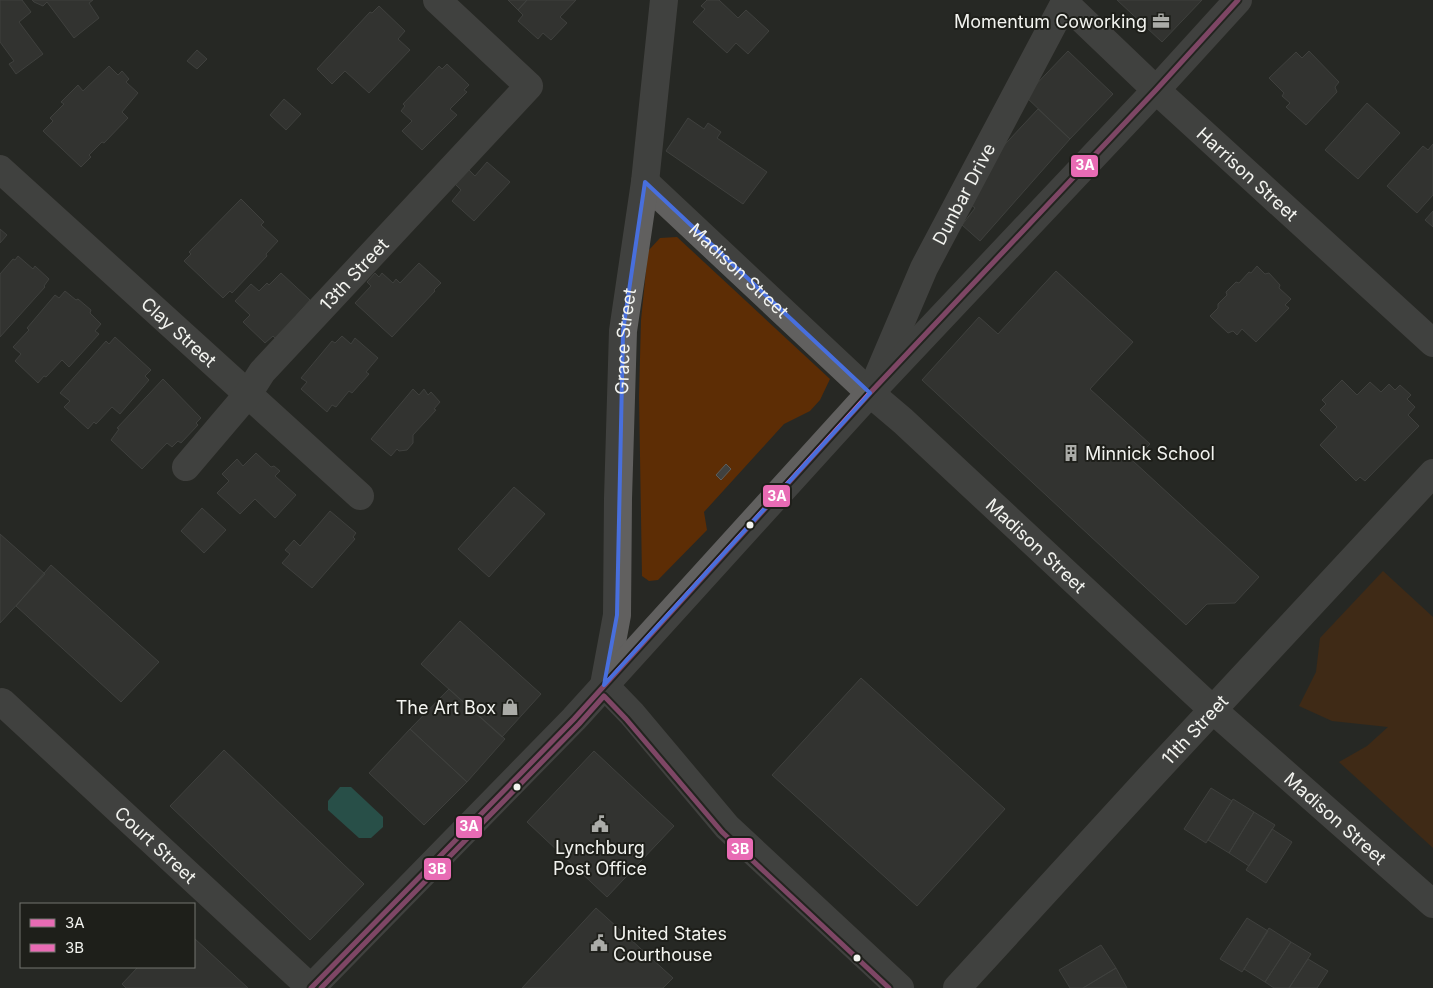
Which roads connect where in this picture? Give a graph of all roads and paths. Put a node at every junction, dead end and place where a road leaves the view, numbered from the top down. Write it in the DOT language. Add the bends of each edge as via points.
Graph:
graph roads {
  1 [pos="437,0"];
  2 [pos="664,0"];
  3 [pos="1238,0"];
  4 [pos="1065,1"];
  5 [pos="1156,90"];
  6 [pos="0,169"];
  7 [pos="645,182"];
  8 [pos="1433,342"];
  9 [pos="870,393"];
  10 [pos="248,394"];
  11 [pos="186,467"];
  12 [pos="1433,473"];
  13 [pos="360,496"];
  14 [pos="604,685"];
  15 [pos="1,703"];
  16 [pos="1213,710"];
  17 [pos="1433,904"];
  18 [pos="311,988"];
  19 [pos="900,988"];
  20 [pos="957,988"];
  1 -- 10 [label="street, 13th Street" via="529,86 262,372"];
  2 -- 7 [label="street, Grace Street"];
  3 -- 5 [label="street"];
  4 -- 5 [label="street, Harrison Street"];
  4 -- 9 [label="street, Dunbar Drive" via="924,268"];
  5 -- 8 [label="street, Harrison Street"];
  5 -- 9 [label="street"];
  6 -- 10 [label="street, Clay Street"];
  7 -- 9 [label="street, Madison Street"];
  7 -- 14 [label="street, Grace Street" via="623,331 617,615"];
  9 -- 14 [label="street"];
  9 -- 16 [label="street, Madison Street"];
  10 -- 11 [label="street, 13th Street"];
  10 -- 13 [label="street, Clay Street"];
  12 -- 16 [label="street, 11th Street"];
  14 -- 18 [label="street"];
  14 -- 19 [label="street" via="727,827"];
  15 -- 18 [label="street, Court Street"];
  16 -- 17 [label="street, Madison Street"];
  16 -- 20 [label="street, 11th Street"];
}
